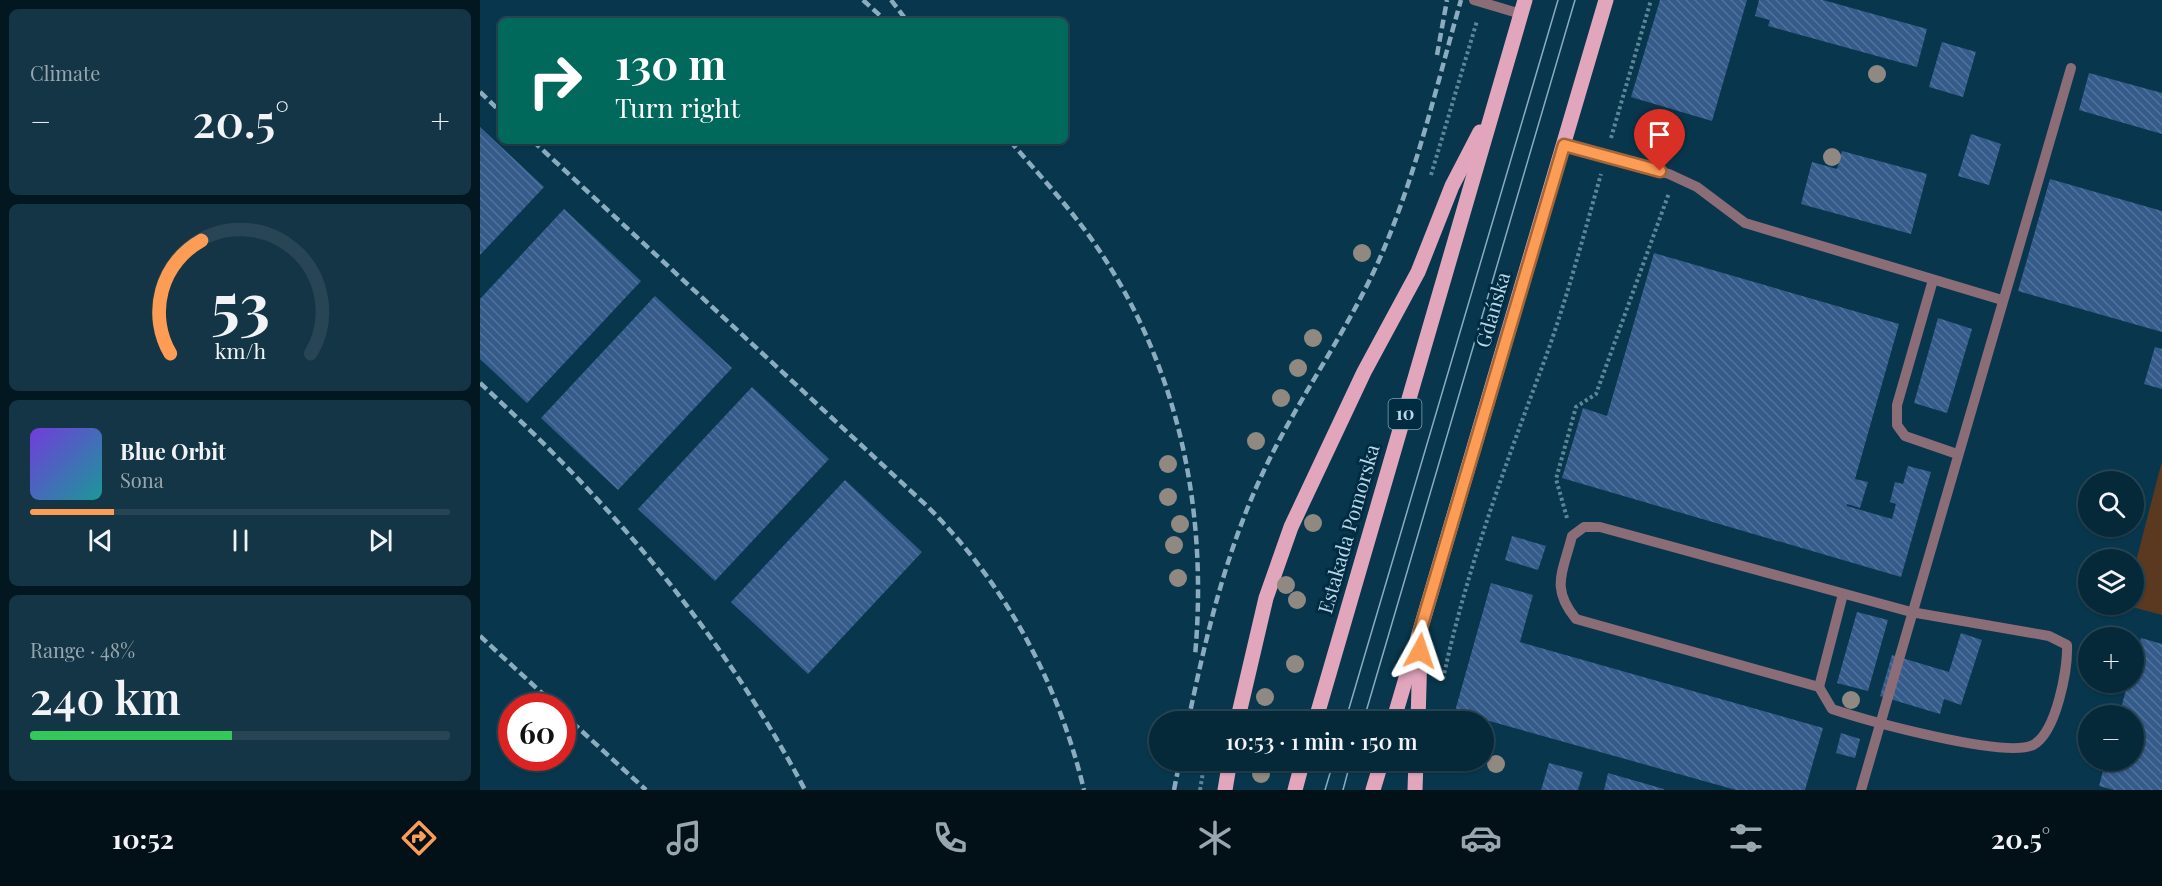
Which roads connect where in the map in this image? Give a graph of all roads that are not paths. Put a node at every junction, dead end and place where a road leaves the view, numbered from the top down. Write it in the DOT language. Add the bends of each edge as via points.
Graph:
graph roads {
  1 [pos="1474,0"];
  2 [pos="1606,0"];
  3 [pos="1523,7"];
  4 [pos="2070,69"];
  5 [pos="1494,106"];
  6 [pos="1564,145"];
  7 [pos="1933,280"];
  8 [pos="2002,300"];
  9 [pos="1957,454"];
  10 [pos="1843,594"];
  11 [pos="1911,612"];
  12 [pos="1420,631"];
  13 [pos="1819,687"];
  14 [pos="1240,711"];
  15 [pos="1318,711"];
  16 [pos="1396,711"];
  17 [pos="1418,711"];
  18 [pos="1878,724"];
  19 [pos="1228,771"];
  20 [pos="1301,771"];
  21 [pos="1379,771"];
  22 [pos="1416,771"];
  23 [pos="1225,790"];
  24 [pos="1295,790"];
  25 [pos="1373,790"];
  26 [pos="1415,790"];
  27 [pos="1861,790"];
  1 -- 3 [label="lane"];
  2 -- 6 [label="main road, Gdańska"];
  3 -- 5 [label="main road, 10"];
  4 -- 8 [label="lane"];
  5 -- 14 [label="main road" via="1460,170 1418,272 1364,372 1291,527 1266,598"];
  5 -- 15 [label="main road, Estakada Pomorska / 10"];
  6 -- 7 [label="lane" via="1675,177 1697,187 1745,223"];
  6 -- 12 [label="main road, Gdańska"];
  7 -- 8 [label="lane"];
  7 -- 9 [label="lane" via="1897,405 1897,425 1905,436"];
  8 -- 9 [label="lane"];
  9 -- 11 [label="lane"];
  10 -- 11 [label="lane"];
  10 -- 13 [label="lane"];
  10 -- 13 [label="lane" via="1600,527 1584,527 1572,536 1559,590 1564,605 1576,619"];
  11 -- 18 [label="lane"];
  11 -- 18 [label="lane" via="2049,636 2067,645 2068,666 2047,733 2034,745 2021,749"];
  12 -- 16 [label="main road"];
  12 -- 17 [label="main road"];
  13 -- 18 [label="lane" via="1832,709"];
  18 -- 27 [label="lane"];
  19 -- 23 [label="main road"];
  20 -- 24 [label="main road"];
  21 -- 25 [label="main road"];
  22 -- 26 [label="main road"];
}
